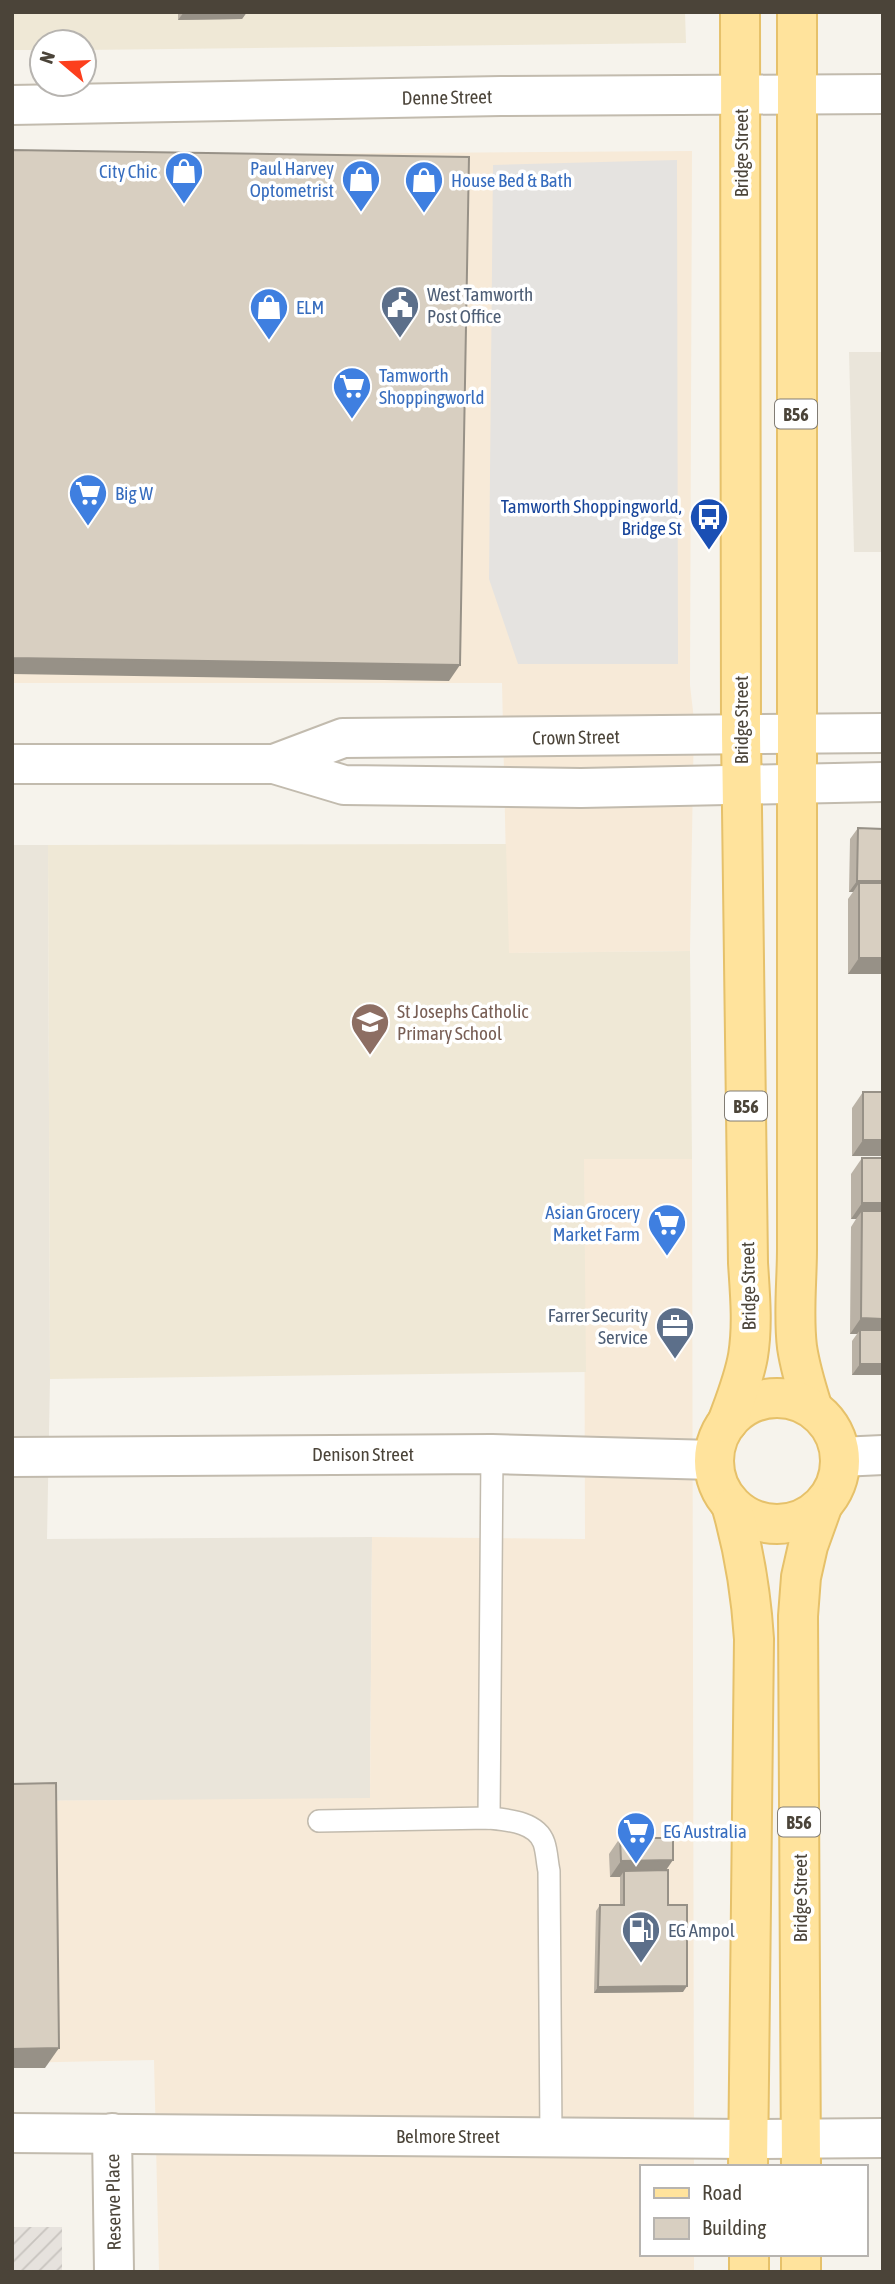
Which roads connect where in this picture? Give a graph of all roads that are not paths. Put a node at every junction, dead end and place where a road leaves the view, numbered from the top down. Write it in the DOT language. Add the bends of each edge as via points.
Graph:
graph roads {
  1 [pos="740,12"];
  2 [pos="797,12"];
  3 [pos="883,94"];
  4 [pos="797,95"];
  5 [pos="741,96"];
  6 [pos="12,105"];
  7 [pos="883,733"];
  8 [pos="741,734"];
  9 [pos="796,734"];
  10 [pos="12,764"];
  11 [pos="274,764"];
  12 [pos="883,782"];
  13 [pos="796,784"];
  14 [pos="741,785"];
  15 [pos="812,1406"];
  16 [pos="727,1423"];
  17 [pos="492,1454"];
  18 [pos="883,1455"];
  19 [pos="12,1457"];
  20 [pos="840,1457"];
  21 [pos="714,1460"];
  22 [pos="822,1507"];
  23 [pos="732,1508"];
  24 [pos="489,1818"];
  25 [pos="319,1821"];
  26 [pos="12,2133"];
  27 [pos="113,2133"];
  28 [pos="551,2137"];
  29 [pos="883,2138"];
  30 [pos="747,2153"];
  31 [pos="802,2153"];
  32 [pos="114,2272"];
  1 -- 5 [label="main road, Bridge Street / B56"];
  2 -- 4 [label="main road, B56"];
  3 -- 4 [label="street, Denne Street"];
  4 -- 5 [label="street, Denne Street"];
  4 -- 9 [label="main road, B56"];
  5 -- 6 [label="street, Denne Street"];
  5 -- 8 [label="main road, Bridge Street / B56"];
  7 -- 9 [label="street, Crown Street"];
  8 -- 9 [label="street, Crown Street"];
  8 -- 11 [label="street, Crown Street" via="343,738"];
  8 -- 14 [label="main road, Bridge Street / B56"];
  9 -- 13 [label="main road, B56"];
  10 -- 11 [label="street, Crown Street"];
  11 -- 14 [label="street, Crown Street" via="344,785"];
  12 -- 13 [label="street, Crown Street"];
  13 -- 14 [label="street, Crown Street"];
  13 -- 15 [label="main road, B56" via="796,1318 797,1348"];
  14 -- 16 [label="main road, Bridge Street / B56" via="751,1319 748,1356"];
  15 -- 16 [label="main road" via="790,1397 771,1396 754,1401"];
  15 -- 20 [label="main road, B56" via="826,1418 837,1438"];
  16 -- 21 [label="main road, B56"];
  17 -- 19 [label="street, Denison Street"];
  17 -- 21 [label="street, Denison Street"];
  17 -- 24 [label="lane"];
  18 -- 20 [label="street"];
  20 -- 22 [label="main road, B56" via="839,1471"];
  21 -- 23 [label="main road, B56" via="717,1480"];
  22 -- 23 [label="main road" via="807,1518 774,1525 751,1520"];
  22 -- 31 [label="main road, Bridge Street / B56" via="801,1577 798,1616"];
  23 -- 30 [label="main road, B56" via="750,1588 754,1639"];
  24 -- 25 [label="lane"];
  24 -- 28 [label="lane" via="514,1820 543,1840 549,1871"];
  26 -- 27 [label="street, Belmore Street"];
  27 -- 28 [label="street, Belmore Street"];
  27 -- 32 [label="street, Reserve Place"];
  28 -- 30 [label="street, Belmore Street"];
  29 -- 31 [label="street, Belmore Street"];
  30 -- 31 [label="street, Belmore Street"];
}
